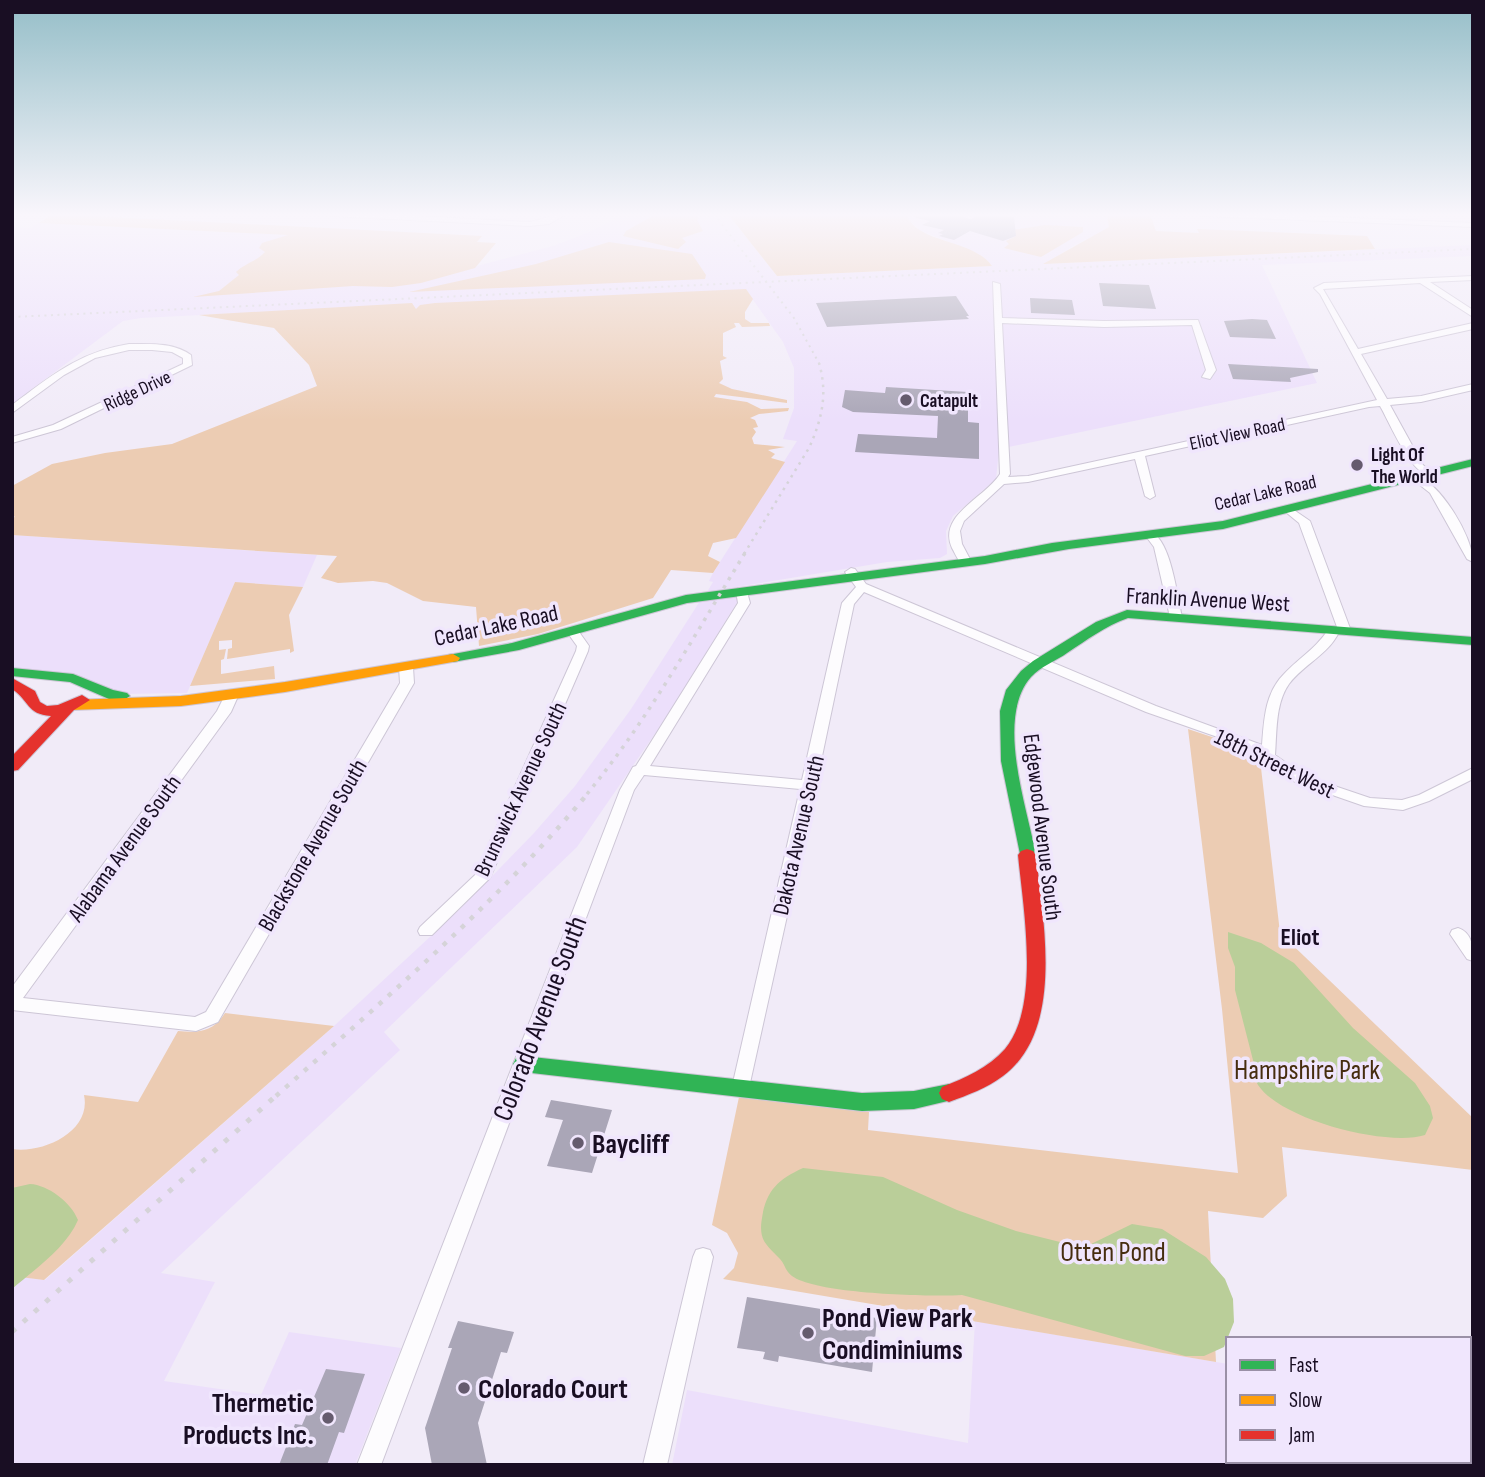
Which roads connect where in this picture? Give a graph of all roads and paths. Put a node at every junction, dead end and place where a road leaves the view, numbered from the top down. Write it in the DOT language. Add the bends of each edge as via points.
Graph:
graph roads {
  1 [pos="1364,283"];
  2 [pos="1425,283"];
  3 [pos="996,284"];
  4 [pos="1473,314"];
  5 [pos="999,320"];
  6 [pos="1473,326"];
  7 [pos="1357,352"];
  8 [pos="1207,377"];
  9 [pos="1473,387"];
  10 [pos="1384,402"];
  11 [pos="12,410"];
  12 [pos="12,440"];
  13 [pos="1139,455"];
  14 [pos="1473,462"];
  15 [pos="1422,476"];
  16 [pos="1002,481"];
  17 [pos="1150,496"];
  18 [pos="979,503"];
  19 [pos="995,509"];
  20 [pos="1288,509"];
  21 [pos="1151,535"];
  22 [pos="963,559"];
  23 [pos="1473,559"];
  24 [pos="856,578"];
  25 [pos="741,591"];
  26 [pos="1176,617"];
  27 [pos="1339,630"];
  28 [pos="573,632"];
  29 [pos="1473,641"];
  30 [pos="1041,662"];
  31 [pos="406,667"];
  32 [pos="12,672"];
  33 [pos="68,679"];
  34 [pos="12,682"];
  35 [pos="88,686"];
  36 [pos="232,694"];
  37 [pos="70,706"];
  38 [pos="31,712"];
  39 [pos="12,754"];
  40 [pos="1268,758"];
  41 [pos="12,766"];
  42 [pos="638,770"];
  43 [pos="1473,773"];
  44 [pos="809,786"];
  45 [pos="426,931"];
  46 [pos="1458,934"];
  47 [pos="1473,955"];
  48 [pos="12,1001"];
  49 [pos="523,1064"];
  50 [pos="741,1087"];
  51 [pos="703,1257"];
  52 [pos="369,1465"];
  53 [pos="655,1465"];
  1 -- 7 [label="street" via="1318,288"];
  2 -- 4 [label="street"];
  3 -- 5 [label="street"];
  5 -- 8 [label="street" via="1195,322 1211,370"];
  5 -- 16 [label="street"];
  6 -- 7 [label="street"];
  7 -- 10 [label="street"];
  9 -- 10 [label="street, Eliot View Road"];
  10 -- 13 [label="street, Eliot View Road"];
  10 -- 15 [label="street"];
  11 -- 12 [label="street, Ridge Drive" via="79,360 98,352 144,347 178,350 188,357 187,365 168,376 45,432"];
  13 -- 16 [label="street, Eliot View Road"];
  13 -- 17 [label="street"];
  14 -- 15 [label="street, Cedar Lake Road"];
  15 -- 20 [label="street, Cedar Lake Road"];
  15 -- 23 [label="street"];
  16 -- 18 [label="street"];
  18 -- 19 [label="street"];
  18 -- 22 [label="street" via="954,526"];
  20 -- 21 [label="street, Cedar Lake Road"];
  20 -- 27 [label="street" via="1304,521"];
  21 -- 22 [label="street, Cedar Lake Road"];
  21 -- 26 [label="street" via="1160,547"];
  22 -- 24 [label="street, Cedar Lake Road"];
  24 -- 25 [label="street, Cedar Lake Road"];
  24 -- 30 [label="street"];
  24 -- 44 [label="street, Dakota Avenue South"];
  25 -- 28 [label="street, Cedar Lake Road" via="666,604"];
  25 -- 42 [label="street, Colorado Avenue South" via="744,603"];
  26 -- 27 [label="street, Franklin Avenue West"];
  26 -- 30 [label="street, Franklin Avenue West" via="1115,616"];
  27 -- 29 [label="street, Franklin Avenue West"];
  27 -- 40 [label="street" via="1277,694"];
  28 -- 31 [label="street, Cedar Lake Road"];
  28 -- 45 [label="street, Brunswick Avenue South" via="582,651 482,878"];
  30 -- 40 [label="street, 18th Street West" via="1234,738"];
  30 -- 50 [label="street, Edgewood Avenue South" via="1017,682 1007,725 1029,873 1036,989 1030,1025 1011,1058 962,1090 930,1099 892,1103"];
  31 -- 36 [label="street, Cedar Lake Road"];
  31 -- 48 [label="street, Blackstone Avenue South" via="407,683 207,1021 184,1023"];
  32 -- 33 [label="street, Cedar Lake Road"];
  33 -- 35 [label="street, Cedar Lake Road"];
  33 -- 38 [label="street" via="46,685"];
  34 -- 38 [label="street, Cedar Lake Road"];
  35 -- 36 [label="street, Cedar Lake Road" via="106,694 136,697"];
  35 -- 37 [label="street" via="86,695"];
  36 -- 37 [label="street, Cedar Lake Road"];
  36 -- 48 [label="street, Alabama Avenue South"];
  37 -- 38 [label="street, Cedar Lake Road"];
  37 -- 41 [label="street"];
  38 -- 39 [label="street"];
  40 -- 43 [label="street, 18th Street West" via="1317,786 1388,805 1413,802"];
  42 -- 44 [label="street"];
  42 -- 49 [label="street, Colorado Avenue South"];
  44 -- 50 [label="street, Dakota Avenue South"];
  46 -- 47 [label="street"];
  49 -- 50 [label="street, Edgewood Avenue South"];
  49 -- 52 [label="street, Colorado Avenue South"];
  51 -- 53 [label="street"];
}
